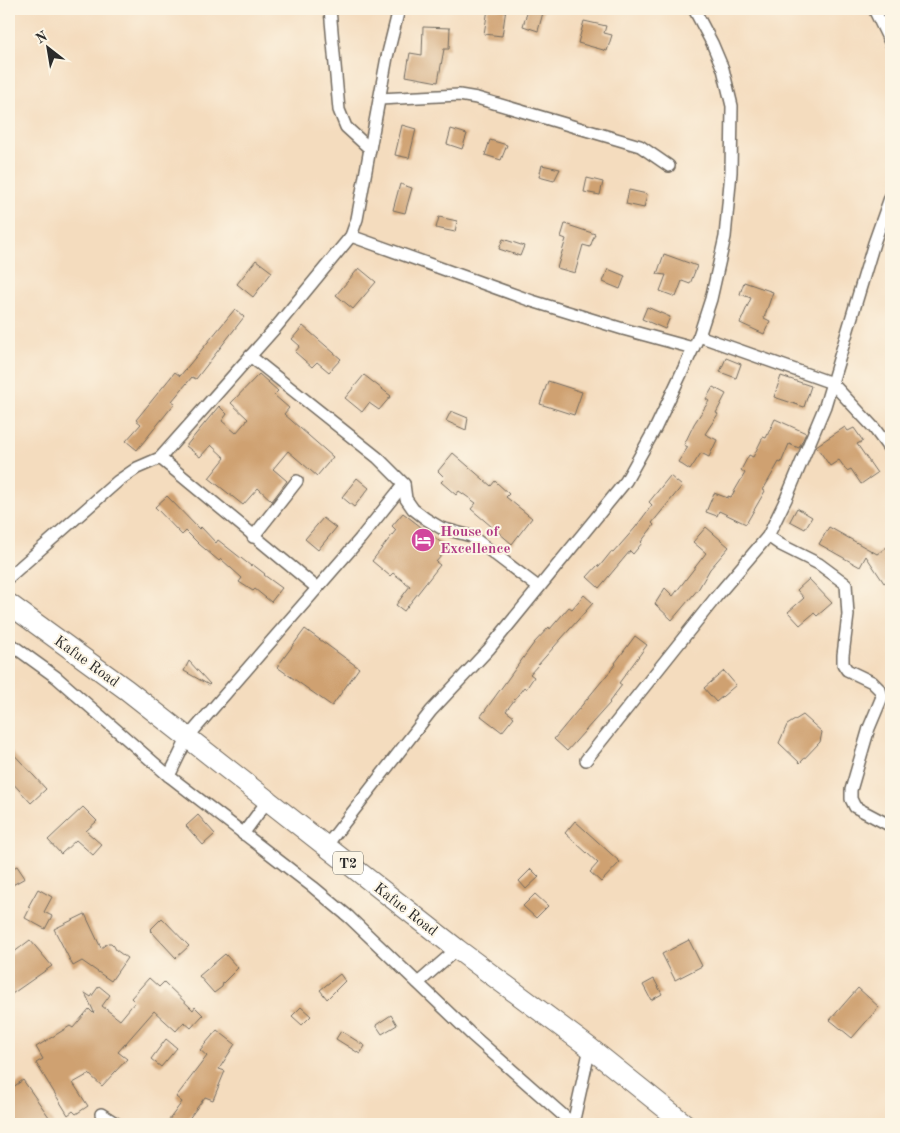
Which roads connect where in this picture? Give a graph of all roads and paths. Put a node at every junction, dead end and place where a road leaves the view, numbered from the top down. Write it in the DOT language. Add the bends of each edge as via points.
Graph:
graph roads {
  1 [pos="330,9"];
  2 [pos="399,9"];
  3 [pos="694,9"];
  4 [pos="874,9"];
  5 [pos="891,44"];
  6 [pos="379,100"];
  7 [pos="370,149"];
  8 [pos="669,166"];
  9 [pos="891,195"];
  10 [pos="351,236"];
  11 [pos="699,336"];
  12 [pos="694,348"];
  13 [pos="250,356"];
  14 [pos="832,383"];
  15 [pos="891,452"];
  16 [pos="160,458"];
  17 [pos="297,481"];
  18 [pos="404,484"];
  19 [pos="253,536"];
  20 [pos="768,536"];
  21 [pos="9,577"];
  22 [pos="538,587"];
  23 [pos="317,588"];
  24 [pos="9,604"];
  25 [pos="9,643"];
  26 [pos="188,738"];
  27 [pos="586,760"];
  28 [pos="169,776"];
  29 [pos="268,800"];
  30 [pos="891,826"];
  31 [pos="243,834"];
  32 [pos="327,846"];
  33 [pos="457,949"];
  34 [pos="418,984"];
  35 [pos="590,1048"];
  36 [pos="101,1114"];
  37 [pos="117,1124"];
  38 [pos="573,1124"];
  39 [pos="685,1124"];
  1 -- 7 [label="street" via="339,110 346,127"];
  2 -- 6 [label="street"];
  3 -- 11 [label="street" via="723,69 732,106 725,238"];
  4 -- 5 [label="street"];
  6 -- 7 [label="street"];
  6 -- 8 [label="street" via="459,95 477,98 640,146"];
  7 -- 10 [label="street"];
  9 -- 14 [label="street"];
  10 -- 12 [label="street" via="532,301"];
  10 -- 13 [label="street"];
  11 -- 12 [label="street"];
  11 -- 14 [label="street"];
  12 -- 22 [label="street" via="626,481"];
  13 -- 16 [label="street"];
  13 -- 18 [label="street" via="378,458"];
  14 -- 15 [label="street" via="874,428"];
  14 -- 20 [label="street"];
  16 -- 19 [label="street"];
  16 -- 21 [label="street" via="118,481"];
  17 -- 19 [label="street"];
  18 -- 22 [label="street" via="406,499 426,519 441,528 471,536"];
  18 -- 23 [label="street"];
  19 -- 23 [label="street"];
  20 -- 27 [label="street"];
  20 -- 30 [label="street" via="819,564 846,584 848,615 843,664 847,670 872,682 882,697 869,728 851,799 855,807"];
  22 -- 32 [label="street" via="489,649 431,711"];
  23 -- 26 [label="street"];
  24 -- 26 [label="highway, Kafue Road / T2"];
  25 -- 28 [label="street" via="56,677"];
  26 -- 28 [label="street"];
  26 -- 29 [label="highway, Kafue Road / T2"];
  28 -- 31 [label="street"];
  29 -- 31 [label="street"];
  29 -- 32 [label="highway, Kafue Road / T2"];
  31 -- 34 [label="street" via="349,917"];
  32 -- 33 [label="highway, Kafue Road / T2"];
  33 -- 34 [label="street"];
  33 -- 35 [label="highway, Kafue Road / T2"];
  34 -- 38 [label="street"];
  35 -- 38 [label="street"];
  35 -- 39 [label="highway, Kafue Road / T2"];
  36 -- 37 [label="street"];
}
